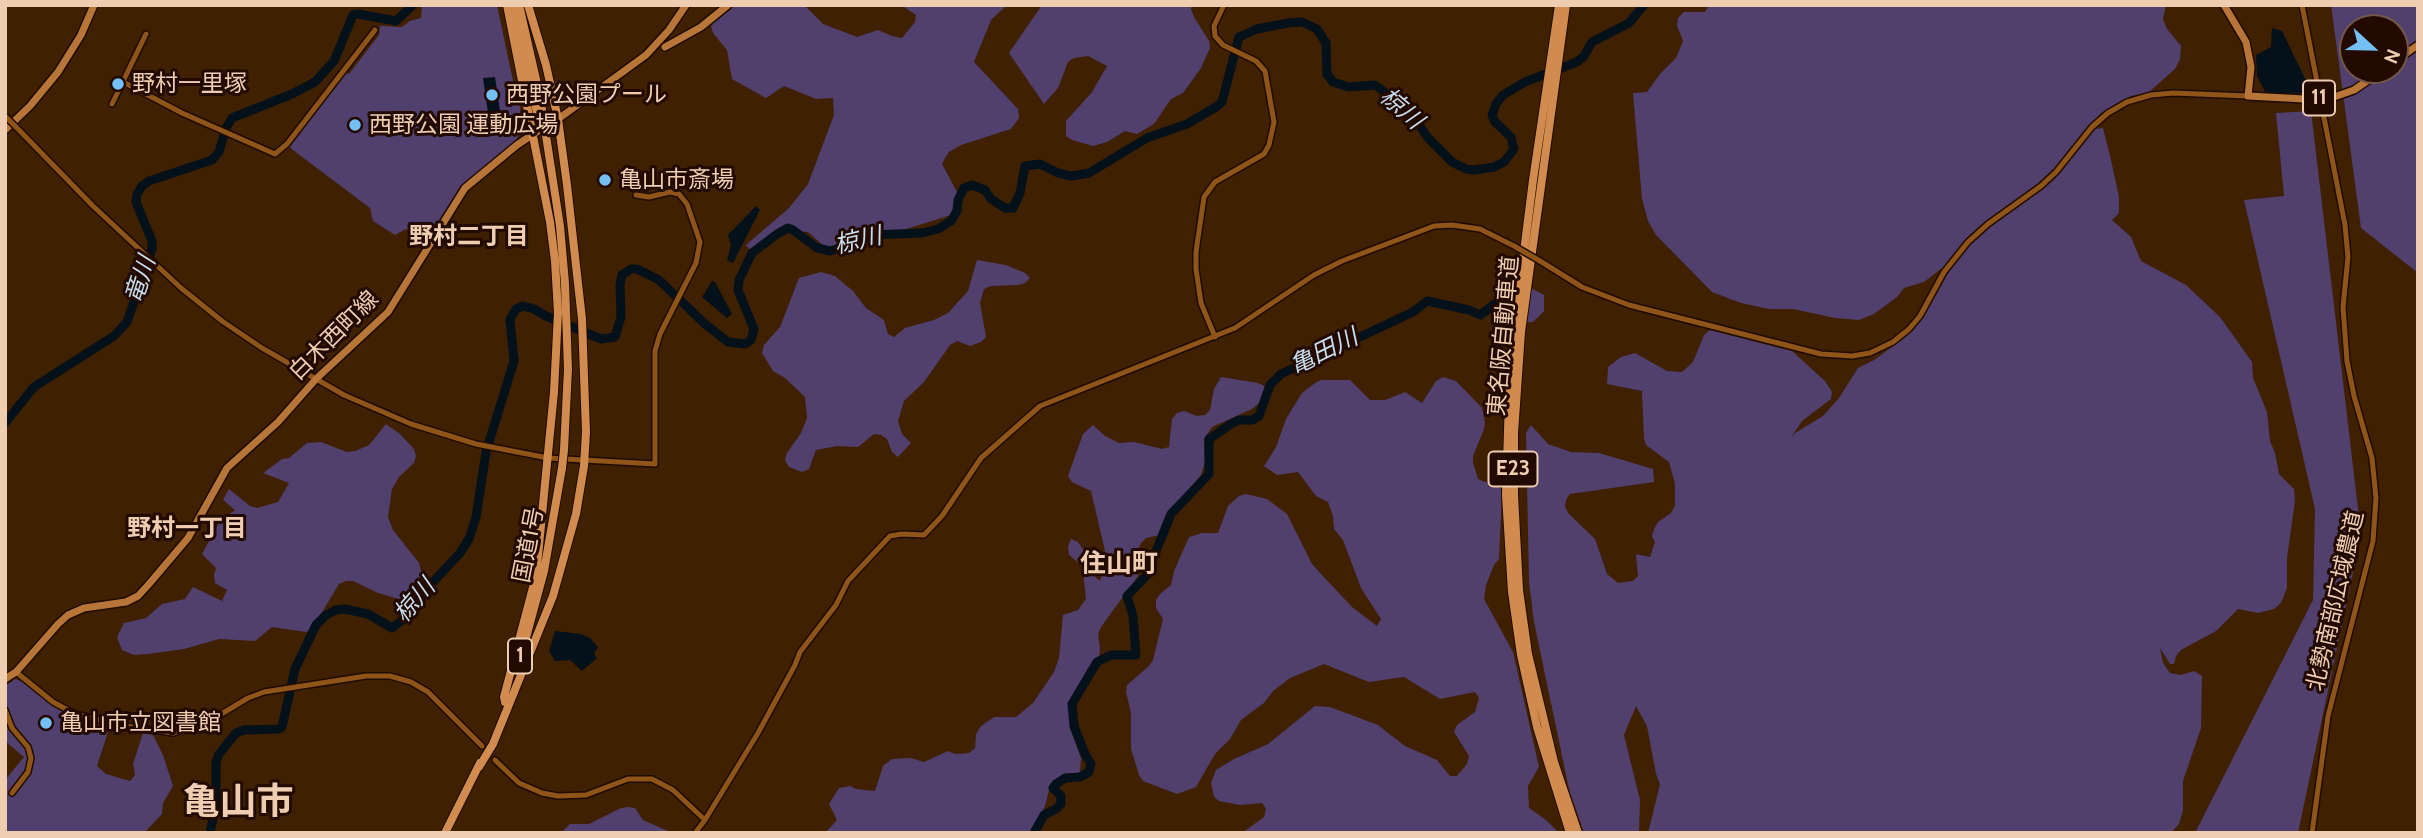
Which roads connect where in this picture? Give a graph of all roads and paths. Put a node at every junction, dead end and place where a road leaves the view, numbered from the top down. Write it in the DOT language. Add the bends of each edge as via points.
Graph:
graph roads {
  1 [pos="94,5"];
  2 [pos="510,5"];
  3 [pos="519,5"];
  4 [pos="528,5"];
  5 [pos="686,5"];
  6 [pos="728,5"];
  7 [pos="1224,5"];
  8 [pos="1559,5"];
  9 [pos="1566,5"];
  10 [pos="2224,5"];
  11 [pos="2302,5"];
  12 [pos="375,30"];
  13 [pos="146,34"];
  14 [pos="1557,46"];
  15 [pos="665,47"];
  16 [pos="122,82"];
  17 [pos="2361,84"];
  18 [pos="2248,96"];
  19 [pos="2320,98"];
  20 [pos="1549,100"];
  21 [pos="112,104"];
  22 [pos="5,116"];
  23 [pos="555,121"];
  24 [pos="5,130"];
  25 [pos="534,134"];
  26 [pos="636,195"];
  27 [pos="562,247"];
  28 [pos="559,261"];
  29 [pos="1215,337"];
  30 [pos="316,379"];
  31 [pos="548,458"];
  32 [pos="584,461"];
  33 [pos="16,672"];
  34 [pos="5,679"];
  35 [pos="505,702"];
  36 [pos="5,710"];
  37 [pos="482,746"];
  38 [pos="495,760"];
  39 [pos="479,766"];
  40 [pos="12,793"];
  41 [pos="705,820"];
  42 [pos="445,833"];
  43 [pos="695,833"];
  44 [pos="1570,833"];
  45 [pos="1578,833"];
  46 [pos="2312,833"];
  1 -- 24 [label="main road" via="58,72"];
  2 -- 25 [label="highway"];
  2 -- 27 [label="highway, 国道1号 / 1" via="542,134"];
  3 -- 27 [label="highway, 国道1号 / 1" via="540,97"];
  4 -- 23 [label="highway" via="546,65"];
  5 -- 23 [label="main road, 白木西町線" via="646,55"];
  6 -- 15 [label="main road"];
  7 -- 29 [label="street" via="1213,29 1219,43 1265,71 1274,121 1264,154 1215,182 1204,197 1196,269 1201,303"];
  8 -- 14 [label="highway, 東名阪自動車道 / E23"];
  9 -- 14 [label="highway, 東名阪自動車道 / E23"];
  10 -- 18 [label="main road" via="2246,42 2251,67"];
  11 -- 19 [label="street, 北勢南部広域農道"];
  12 -- 16 [label="street" via="275,154"];
  13 -- 16 [label="street"];
  14 -- 20 [label="highway, 東名阪自動車道 / E23"];
  16 -- 21 [label="street"];
  17 -- 19 [label="main road, 11" via="2347,93"];
  18 -- 19 [label="main road, 11"];
  18 -- 29 [label="street, bridge" via="2151,95 2108,113 2041,186 1968,242 1909,329 1884,347 1862,354 1821,354 1629,305 1582,287 1480,229 1452,225 1434,226 1321,271"];
  19 -- 46 [label="street, 北勢南部広域農道" via="2345,225 2347,361 2372,458 2376,498 2373,541 2328,716"];
  20 -- 44 [label="highway, 東名阪自動車道 / E23" via="1515,320 1506,495 1521,654 1543,751"];
  20 -- 45 [label="highway, 東名阪自動車道 / E23" via="1520,343 1515,527 1523,623 1536,690"];
  22 -- 30 [label="street, bridge" via="143,253 222,321"];
  23 -- 25 [label="main road, 白木西町線, bridge"];
  23 -- 32 [label="highway" via="577,259 587,413"];
  25 -- 28 [label="highway"];
  25 -- 30 [label="main road, 白木西町線" via="465,188 388,312"];
  26 -- 32 [label="street" via="676,193 687,204 700,247 654,351 655,464"];
  27 -- 28 [label="highway, 国道1号 / 1"];
  28 -- 31 [label="highway"];
  28 -- 35 [label="highway, 国道1号 / 1, bridge" via="568,369 562,468 542,581"];
  29 -- 41 [label="street" via="1047,401 981,458 924,535 886,539 848,581 836,606 800,652"];
  30 -- 31 [label="street" via="389,416 476,444"];
  30 -- 33 [label="main road, 白木西町線" via="278,422 227,468 188,538 138,596 68,615"];
  31 -- 32 [label="street"];
  31 -- 35 [label="highway, 1" via="536,576"];
  32 -- 39 [label="highway, 1" via="564,563 543,626 493,744"];
  33 -- 34 [label="main road, 白木西町線"];
  33 -- 37 [label="street" via="75,714 164,732 195,728 248,698 281,689 371,675 401,679 433,696"];
  35 -- 39 [label="highway, 国道1号 / 1"];
  36 -- 40 [label="street" via="30,754 28,772"];
  38 -- 41 [label="street" via="519,783 558,796 586,795 628,779 652,779 673,790"];
  39 -- 42 [label="highway, 国道1号 / 1"];
  41 -- 43 [label="street"];
}
